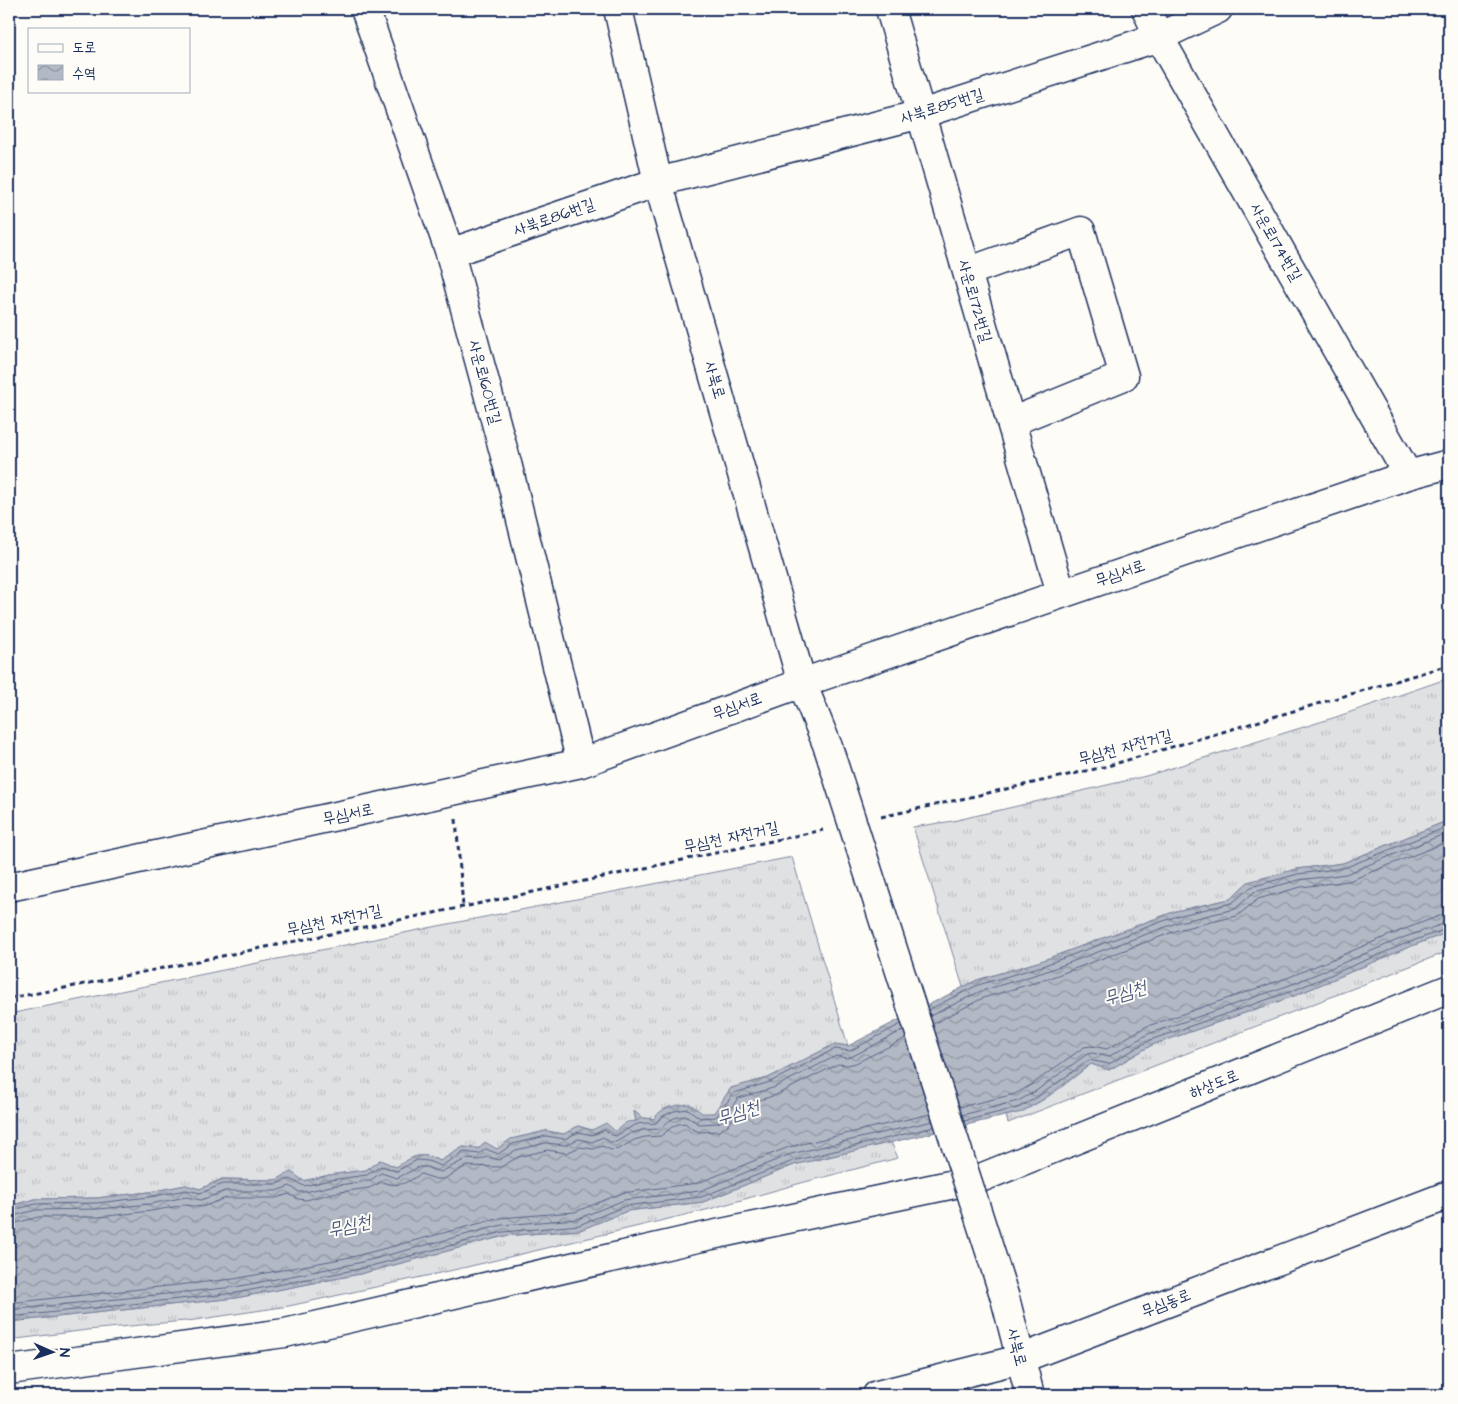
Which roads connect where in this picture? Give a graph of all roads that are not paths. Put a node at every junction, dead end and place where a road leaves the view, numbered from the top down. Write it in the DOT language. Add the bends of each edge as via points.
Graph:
graph roads {
  1 [pos="365,9"];
  2 [pos="618,9"];
  3 [pos="890,9"];
  4 [pos="1146,9"];
  5 [pos="1218,9"];
  6 [pos="1159,37"];
  7 [pos="921,114"];
  8 [pos="658,182"];
  9 [pos="450,253"];
  10 [pos="967,272"];
  11 [pos="1011,422"];
  12 [pos="1449,464"];
  13 [pos="1408,475"];
  14 [pos="1061,594"];
  15 [pos="802,682"];
  16 [pos="581,763"];
  17 [pos="9,887"];
  18 [pos="1449,989"];
  19 [pos="1449,1195"];
  20 [pos="1020,1359"];
  21 [pos="9,1370"];
  22 [pos="878,1395"];
  23 [pos="1030,1395"];
  1 -- 9 [label="street, 사운로160번길"];
  2 -- 8 [label="street, 사북로"];
  3 -- 7 [label="street, 사운로172번길"];
  4 -- 6 [label="street, 사운로174번길"];
  5 -- 6 [label="street, 사북로85번길"];
  6 -- 7 [label="street, 사북로85번길"];
  6 -- 13 [label="street, 사운로174번길"];
  7 -- 8 [label="street, 사북로85번길"];
  7 -- 10 [label="street, 사운로172번길"];
  8 -- 9 [label="street, 사북로86번길"];
  8 -- 15 [label="street, 사북로"];
  9 -- 16 [label="street, 사운로160번길" via="508,467"];
  10 -- 11 [label="street, 사운로172번길"];
  10 -- 11 [label="street" via="1081,231 1119,358 1124,376"];
  11 -- 14 [label="street, 사운로172번길"];
  12 -- 13 [label="street, 무심서로"];
  13 -- 14 [label="street, 무심서로"];
  14 -- 15 [label="street, 무심서로"];
  15 -- 16 [label="street, 무심서로"];
  15 -- 20 [label="street, 사북로, bridge" via="828,747 1005,1298"];
  16 -- 17 [label="street, 무심서로"];
  18 -- 21 [label="street, 하상도로" via="978,1179 684,1241 285,1332"];
  19 -- 20 [label="street, 무심동로"];
  20 -- 22 [label="street, 무심동로"];
  20 -- 23 [label="street, 사북로"];
}
